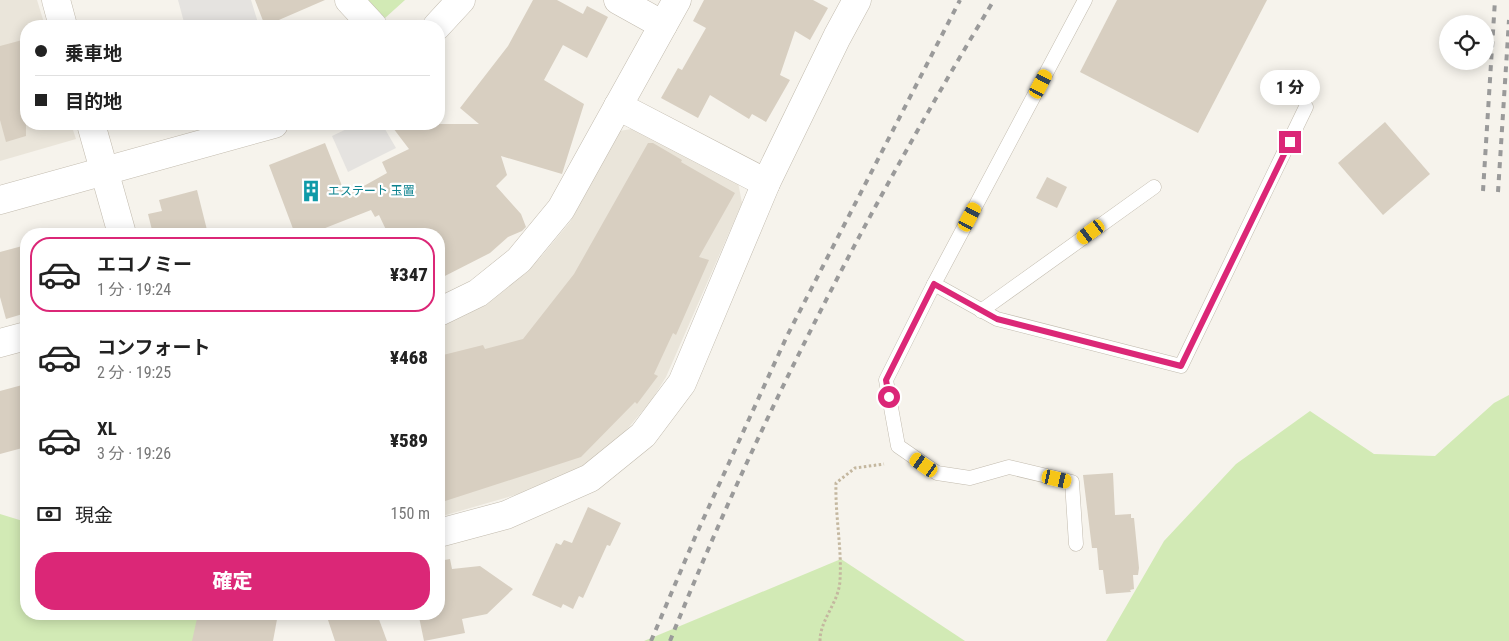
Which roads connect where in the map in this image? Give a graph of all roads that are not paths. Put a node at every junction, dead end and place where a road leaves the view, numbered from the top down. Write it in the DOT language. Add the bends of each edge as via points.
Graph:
graph roads {
  1 [pos="56,0"];
  2 [pos="349,0"];
  3 [pos="461,0"];
  4 [pos="618,0"];
  5 [pos="677,0"];
  6 [pos="858,0"];
  7 [pos="1085,0"];
  8 [pos="61,20"];
  9 [pos="367,20"];
  10 [pos="443,20"];
  11 [pos="663,25"];
  12 [pos="618,106"];
  13 [pos="1306,107"];
  14 [pos="93,130"];
  15 [pos="252,130"];
  16 [pos="104,170"];
  17 [pos="766,183"];
  18 [pos="1154,188"];
  19 [pos="0,200"];
  20 [pos="120,228"];
  21 [pos="934,284"];
  22 [pos="445,309"];
  23 [pos="981,311"];
  24 [pos="20,338"];
  25 [pos="0,343"];
  26 [pos="445,532"];
  27 [pos="1076,544"];
  1 -- 8 [label="street"];
  2 -- 9 [label="street"];
  3 -- 10 [label="street"];
  4 -- 11 [label="street"];
  5 -- 11 [label="street"];
  6 -- 17 [label="street" via="836,37"];
  7 -- 21 [label="lane"];
  11 -- 12 [label="street"];
  12 -- 17 [label="street"];
  12 -- 22 [label="street" via="561,209 519,260 478,293"];
  13 -- 23 [label="lane" via="1181,366 997,319"];
  14 -- 16 [label="street"];
  15 -- 16 [label="street"];
  16 -- 19 [label="street"];
  16 -- 20 [label="street"];
  17 -- 26 [label="street" via="682,383 644,436 590,478 506,515"];
  18 -- 23 [label="lane"];
  21 -- 23 [label="lane"];
  21 -- 27 [label="lane" via="886,380 898,446 937,474 970,478 1009,467 1072,482"];
  24 -- 25 [label="street"];
}
